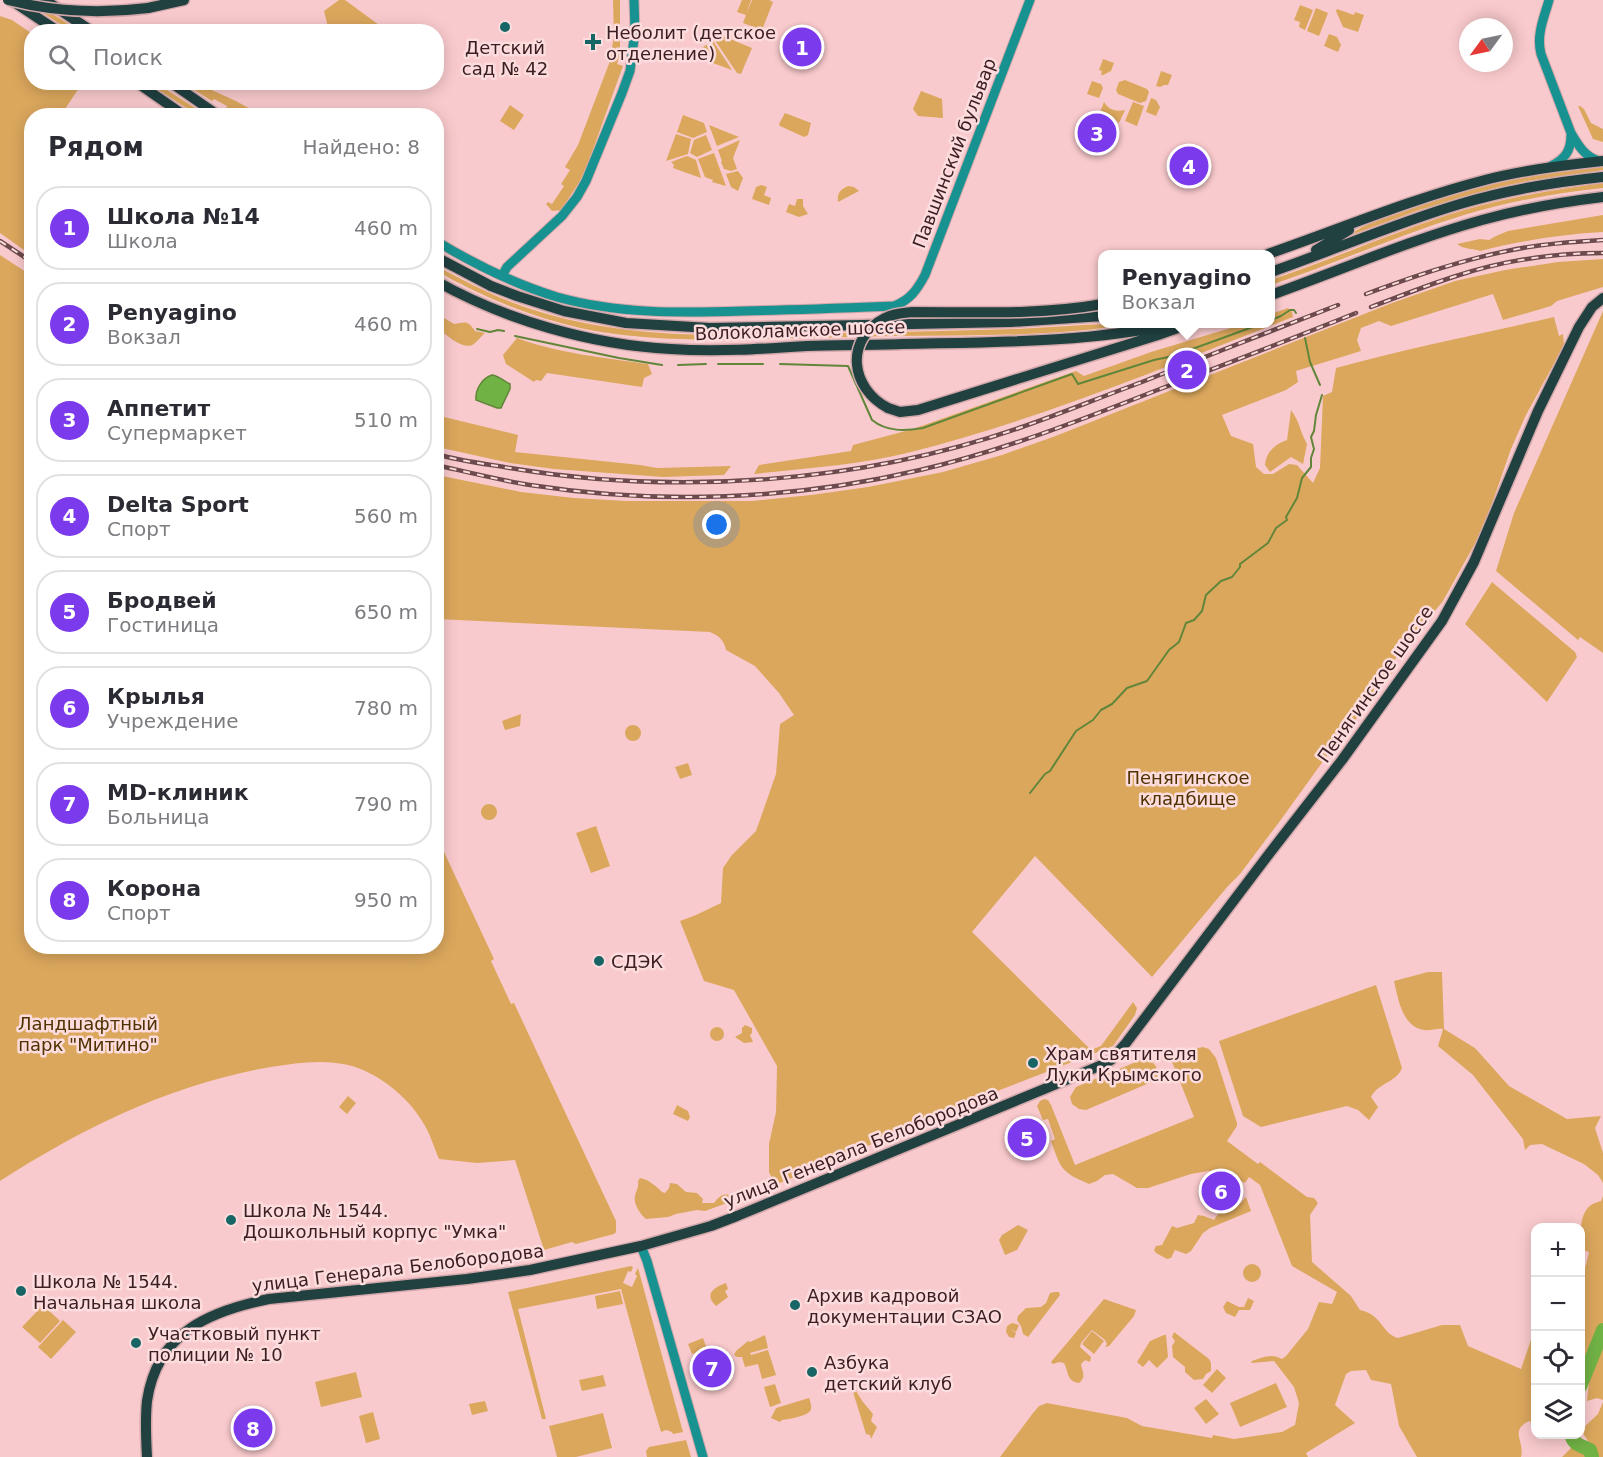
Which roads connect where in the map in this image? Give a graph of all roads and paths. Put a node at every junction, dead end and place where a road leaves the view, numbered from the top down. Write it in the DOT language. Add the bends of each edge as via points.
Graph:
graph roads {
  1 [pos="10,0"];
  2 [pos="45,0"];
  3 [pos="184,0"];
  4 [pos="634,0"];
  5 [pos="1030,0"];
  6 [pos="1549,0"];
  7 [pos="47,24"];
  8 [pos="81,24"];
  9 [pos="148,90"];
  10 [pos="182,90"];
  11 [pos="173,108"];
  12 [pos="207,108"];
  13 [pos="1571,133"];
  14 [pos="1602,161"];
  15 [pos="1546,169"];
  16 [pos="1603,177"];
  17 [pos="1603,197"];
  18 [pos="1378,214"];
  19 [pos="444,246"];
  20 [pos="1275,252"];
  21 [pos="444,261"];
  22 [pos="1284,267"];
  23 [pos="1275,270"];
  24 [pos="502,276"];
  25 [pos="444,285"];
  26 [pos="1275,294"];
  27 [pos="1603,298"];
  28 [pos="1098,305"];
  29 [pos="855,307"];
  30 [pos="1098,316"];
  31 [pos="925,324"];
  32 [pos="1151,328"];
  33 [pos="1178,328"];
  34 [pos="1115,1055"];
  35 [pos="641,1246"];
  36 [pos="147,1457"];
  37 [pos="703,1457"];
  1 -- 3 [label="main road, bridge" via="52,10 107,12"];
  1 -- 7 [label="main road"];
  2 -- 8 [label="main road"];
  4 -- 24 [label="street" via="630,70 586,182 570,208"];
  5 -- 29 [label="street, Павшинский бульвар" via="925,275 913,295 894,306"];
  6 -- 13 [label="street" via="1539,46"];
  9 -- 11 [label="main road"];
  10 -- 12 [label="main road"];
  13 -- 14 [label="street" via="1587,155"];
  13 -- 15 [label="street" via="1565,157"];
  14 -- 15 [label="main road"];
  15 -- 18 [label="main road" via="1487,180"];
  16 -- 22 [label="main road" via="1529,187 1461,204"];
  17 -- 26 [label="main road" via="1484,219"];
  18 -- 20 [label="main road"];
  18 -- 22 [label="main road"];
  19 -- 24 [label="street"];
  21 -- 31 [label="main road, Волоколамское шоссе" via="517,296 564,311 626,323 710,328"];
  22 -- 23 [label="main road"];
  24 -- 29 [label="street" via="557,297 637,311"];
  25 -- 32 [label="main road, Волоколамское шоссе" via="489,307 541,325 628,345 669,349 712,351 1034,340"];
  27 -- 34 [label="main road, Пенягинское шоссе" via="1589,310 1538,411 1474,562 1442,621 1342,760"];
  28 -- 33 [label="main road, bridge" via="1050,310 901,313 883,319 863,338 857,364 860,378 878,403 900,412 918,410"];
  29 -- 31 [label="street"];
  30 -- 31 [label="main road, Волоколамское шоссе"];
  34 -- 35 [label="main road, улица Генерала Белобородова" via="1104,1064 743,1214"];
  35 -- 36 [label="main road, улица Генерала Белобородова" via="500,1275 269,1299 208,1317 184,1333 158,1366 147,1402"];
  35 -- 37 [label="street"];
}
